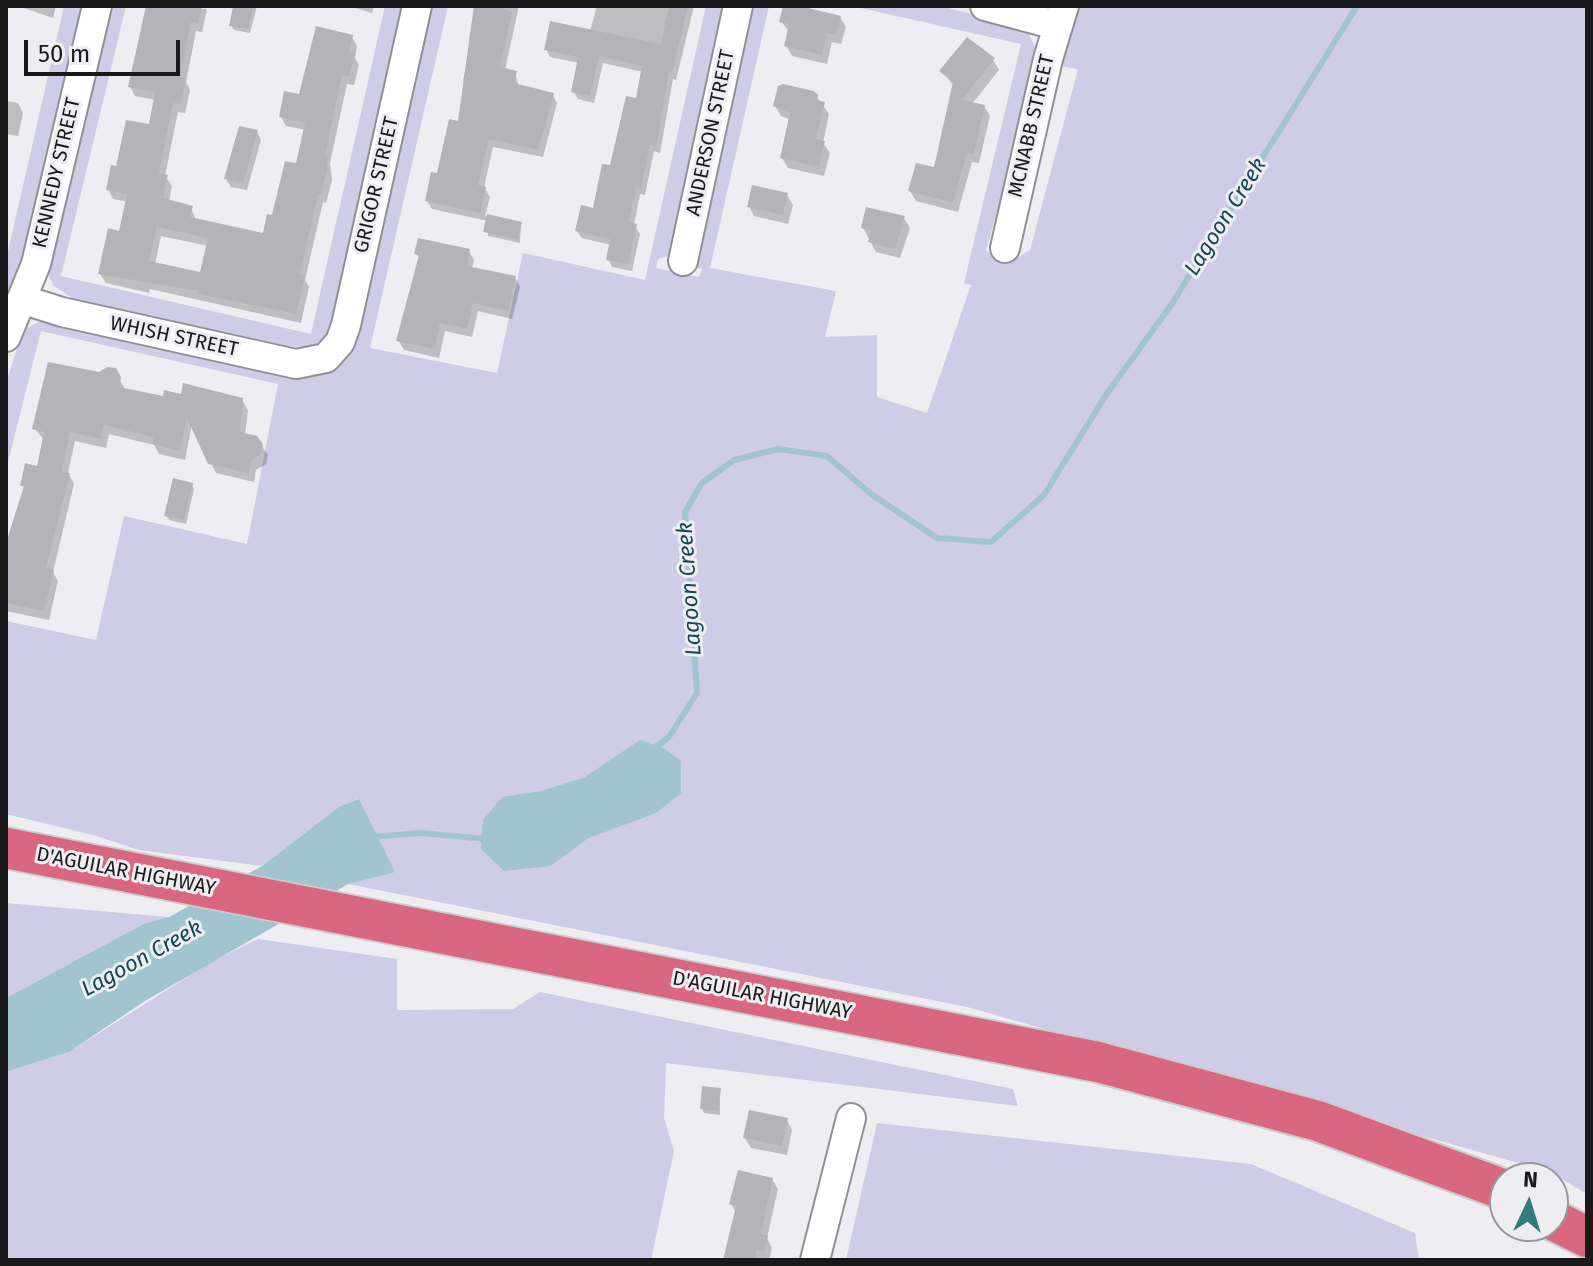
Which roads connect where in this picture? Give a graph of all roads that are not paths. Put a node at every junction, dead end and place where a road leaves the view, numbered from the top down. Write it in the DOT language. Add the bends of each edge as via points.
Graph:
graph roads {
  1 [pos="97,6"];
  2 [pos="417,6"];
  3 [pos="738,6"];
  4 [pos="985,6"];
  5 [pos="1060,15"];
  6 [pos="1005,248"];
  7 [pos="683,261"];
  8 [pos="24,300"];
  9 [pos="6,337"];
  10 [pos="326,358"];
  11 [pos="6,833"];
  12 [pos="6,848"];
  13 [pos="6,866"];
  14 [pos="59,867"];
  15 [pos="550,963"];
  16 [pos="851,1118"];
  17 [pos="1489,1184"];
  18 [pos="1489,1201"];
  19 [pos="815,1260"];
  1 -- 8 [label="street, KENNEDY STREET"];
  2 -- 10 [label="street, GRIGOR STREET" via="346,325"];
  3 -- 7 [label="street, ANDERSON STREET"];
  4 -- 5 [label="street"];
  5 -- 6 [label="street, MCNABB STREET"];
  8 -- 9 [label="street, KENNEDY STREET"];
  8 -- 10 [label="street, WHISH STREET" via="296,364"];
  11 -- 14 [label="highway" via="36,841"];
  12 -- 14 [label="highway, D'AGUILAR HIGHWAY"];
  13 -- 14 [label="highway, D'AGUILAR HIGHWAY"];
  14 -- 15 [label="highway, D'AGUILAR HIGHWAY"];
  15 -- 17 [label="highway, D'AGUILAR HIGHWAY" via="1174,1080 1331,1125"];
  15 -- 18 [label="highway, D'AGUILAR HIGHWAY" via="1172,1098 1348,1150"];
  16 -- 19 [label="street"];
}
